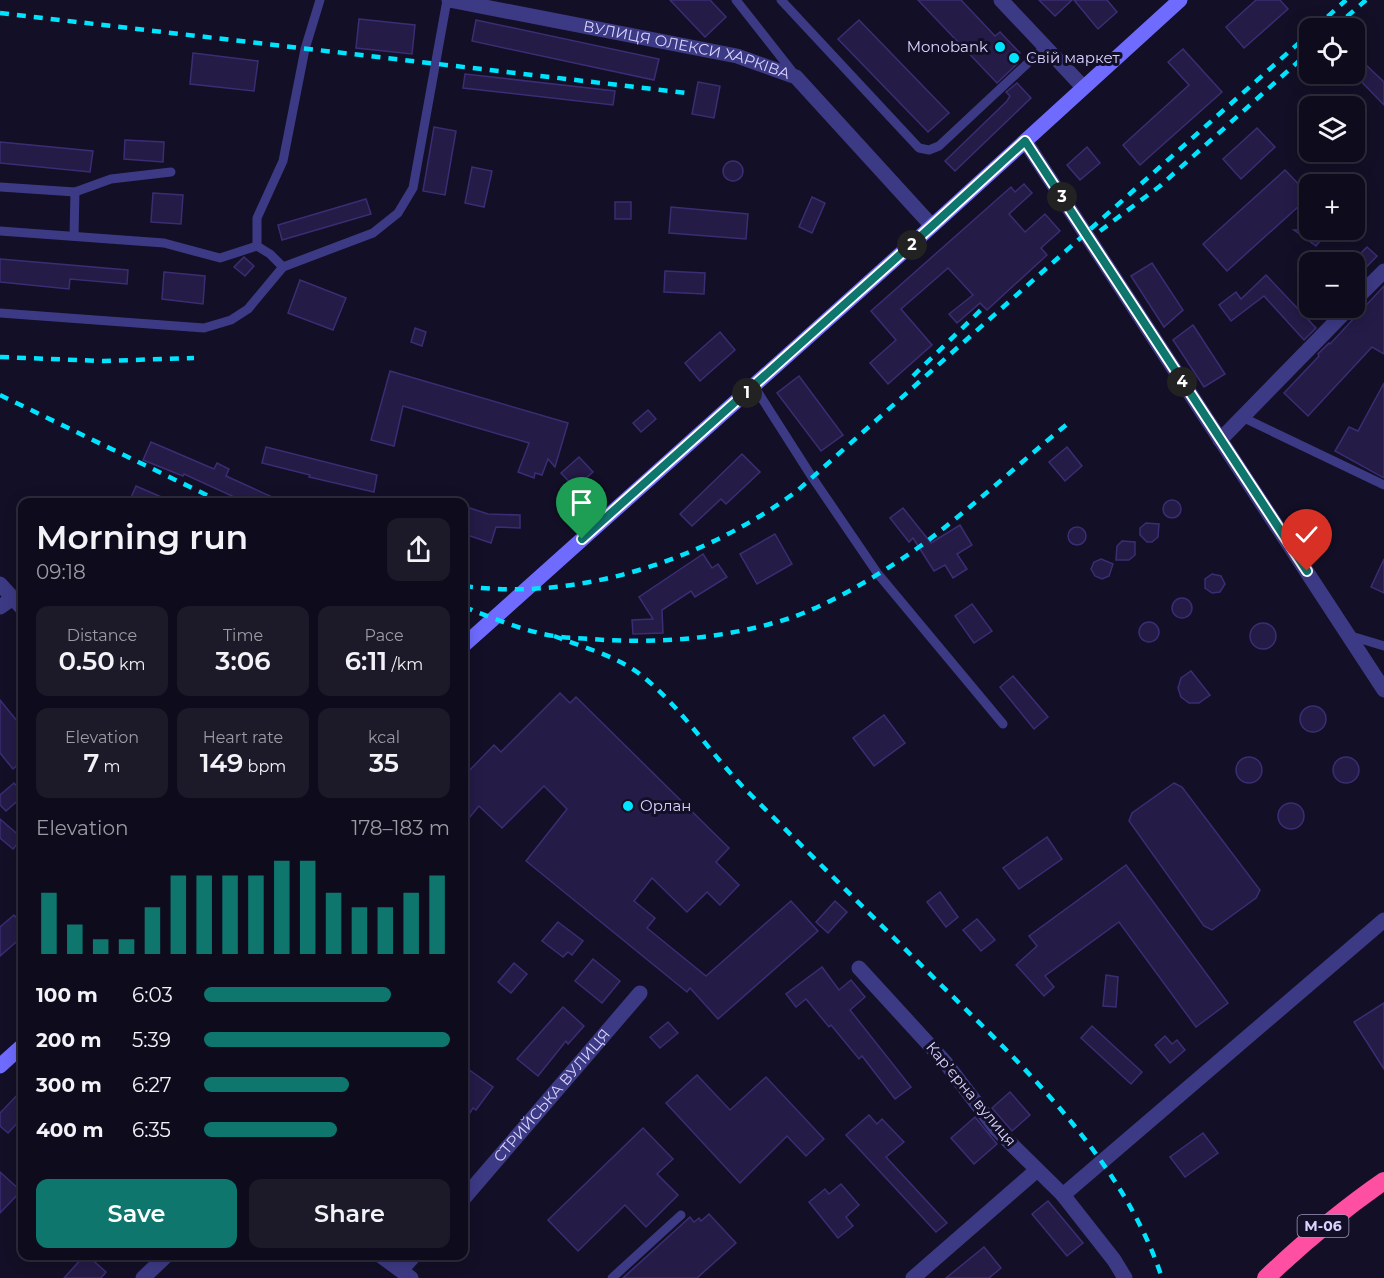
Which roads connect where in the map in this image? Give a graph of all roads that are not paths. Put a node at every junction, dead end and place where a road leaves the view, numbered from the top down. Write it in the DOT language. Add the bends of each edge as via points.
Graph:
graph roads {
  1 [pos="320,0"];
  2 [pos="448,0"];
  3 [pos="736,0"];
  4 [pos="781,0"];
  5 [pos="1001,0"];
  6 [pos="1180,0"];
  7 [pos="1045,47"];
  8 [pos="796,77"];
  9 [pos="1083,87"];
  10 [pos="1025,141"];
  11 [pos="171,172"];
  12 [pos="0,187"];
  13 [pos="75,192"];
  14 [pos="932,226"];
  15 [pos="0,231"];
  16 [pos="74,236"];
  17 [pos="257,246"];
  18 [pos="283,267"];
  19 [pos="1384,271"];
  20 [pos="1365,290"];
  21 [pos="0,313"];
  22 [pos="1339,318"];
  23 [pos="754,386"];
  24 [pos="1242,417"];
  25 [pos="1220,440"];
  26 [pos="1384,485"];
  27 [pos="0,584"];
  28 [pos="18,603"];
  29 [pos="0,607"];
  30 [pos="1351,636"];
  31 [pos="468,641"];
  32 [pos="1384,646"];
  33 [pos="1384,690"];
  34 [pos="1003,723"];
  35 [pos="1384,920"];
  36 [pos="859,968"];
  37 [pos="640,993"];
  38 [pos="18,1050"];
  39 [pos="0,1066"];
  40 [pos="1037,1170"];
  41 [pos="1384,1181"];
  42 [pos="468,1193"];
  43 [pos="1063,1195"];
  44 [pos="681,1215"];
  45 [pos="162,1260"];
  46 [pos="387,1260"];
  47 [pos="412,1260"];
  48 [pos="406,1274"];
  49 [pos="143,1278"];
  50 [pos="612,1278"];
  51 [pos="914,1278"];
  52 [pos="1125,1278"];
  53 [pos="1266,1278"];
  1 -- 17 [label="lane" via="305,49 283,161 257,219"];
  2 -- 8 [label="street, ВУЛИЦЯ ОЛЕКСИ ХАРКІВА" via="737,56"];
  2 -- 18 [label="lane" via="413,188 398,213 373,232"];
  3 -- 8 [label="lane"];
  4 -- 7 [label="lane" via="919,148 929,150 939,146"];
  5 -- 7 [label="street"];
  6 -- 9 [label="street"];
  7 -- 9 [label="street"];
  8 -- 14 [label="street, ВУЛИЦЯ ОЛЕКСИ ХАРКІВА"];
  9 -- 10 [label="street"];
  10 -- 14 [label="street"];
  10 -- 25 [label="street"];
  11 -- 13 [label="lane" via="111,179"];
  12 -- 13 [label="lane"];
  13 -- 16 [label="lane"];
  14 -- 23 [label="street"];
  15 -- 16 [label="lane"];
  16 -- 17 [label="lane" via="164,243 220,258"];
  17 -- 18 [label="lane"];
  18 -- 21 [label="lane" via="248,309 231,320 204,328"];
  19 -- 20 [label="street"];
  22 -- 24 [label="street"];
  23 -- 31 [label="street"];
  23 -- 34 [label="lane" via="878,574"];
  24 -- 25 [label="street"];
  24 -- 26 [label="lane"];
  25 -- 30 [label="street"];
  27 -- 28 [label="street"];
  28 -- 29 [label="street"];
  30 -- 32 [label="lane"];
  30 -- 33 [label="street"];
  35 -- 43 [label="street"];
  36 -- 40 [label="street, Карʼєрна вулиця" via="945,1062 996,1129"];
  37 -- 42 [label="street, СТРИЙСЬКА ВУЛИЦЯ"];
  38 -- 39 [label="street"];
  40 -- 43 [label="street, Карʼєрна вулиця"];
  40 -- 51 [label="street"];
  41 -- 53 [label="highway, М-06" via="1308,1238"];
  43 -- 52 [label="street, Карʼєрна вулиця"];
  44 -- 50 [label="lane"];
  45 -- 49 [label="street"];
  46 -- 48 [label="street"];
  47 -- 48 [label="street"];
}
